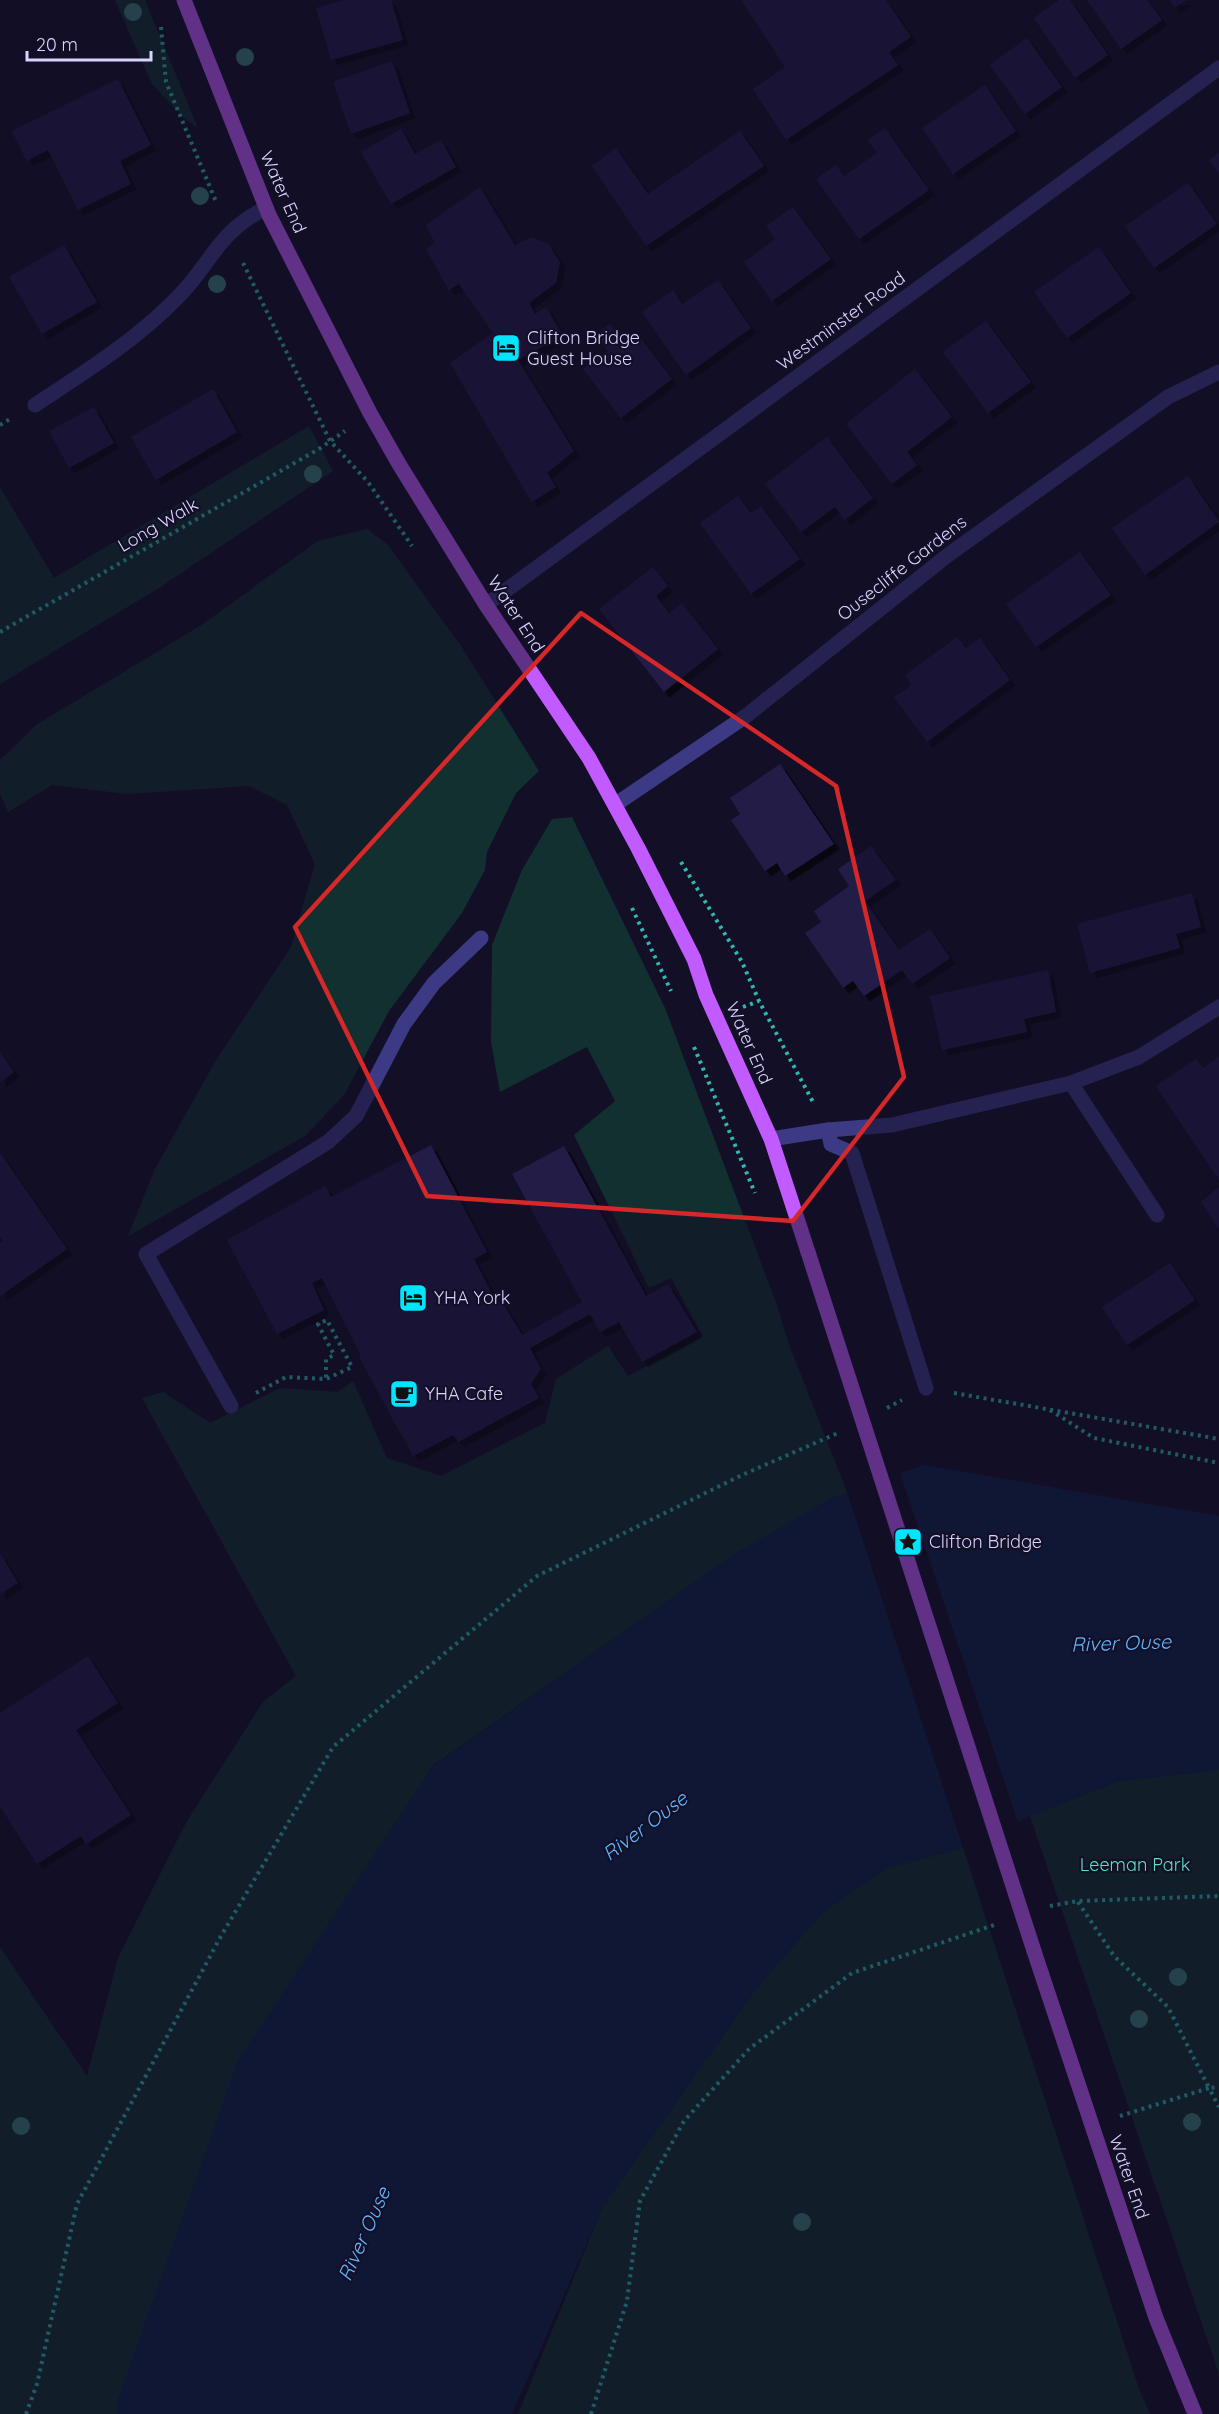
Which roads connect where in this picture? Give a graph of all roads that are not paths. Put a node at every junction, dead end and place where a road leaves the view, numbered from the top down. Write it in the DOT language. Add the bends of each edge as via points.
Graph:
graph roads {
  1 [pos="184,0"];
  2 [pos="1219,68"];
  3 [pos="266,208"];
  4 [pos="1219,372"];
  5 [pos="35,405"];
  6 [pos="486,605"];
  7 [pos="616,804"];
  8 [pos="481,938"];
  9 [pos="1219,1006"];
  10 [pos="1071,1083"];
  11 [pos="828,1130"];
  12 [pos="771,1138"];
  13 [pos="1157,1215"];
  14 [pos="926,1388"];
  15 [pos="231,1406"];
  16 [pos="1195,2414"];
  1 -- 3 [label="main road, Water End"];
  2 -- 6 [label="street, Westminster Road"];
  3 -- 5 [label="street" via="229,231 179,297 125,346"];
  3 -- 6 [label="main road, Water End" via="399,464"];
  4 -- 7 [label="street, Ousecliffe Gardens" via="1168,397 948,555 746,716"];
  6 -- 7 [label="main road, Water End"];
  7 -- 12 [label="main road, Water End" via="694,959 705,994"];
  8 -- 15 [label="street" via="434,982 404,1024 356,1116 328,1142 146,1254"];
  9 -- 10 [label="street" via="1139,1057"];
  10 -- 11 [label="street" via="892,1125"];
  10 -- 13 [label="street"];
  11 -- 12 [label="street"];
  11 -- 14 [label="street" via="831,1144 852,1154"];
  12 -- 16 [label="main road, Water End, bridge" via="1034,1951 1156,2318"];
}
